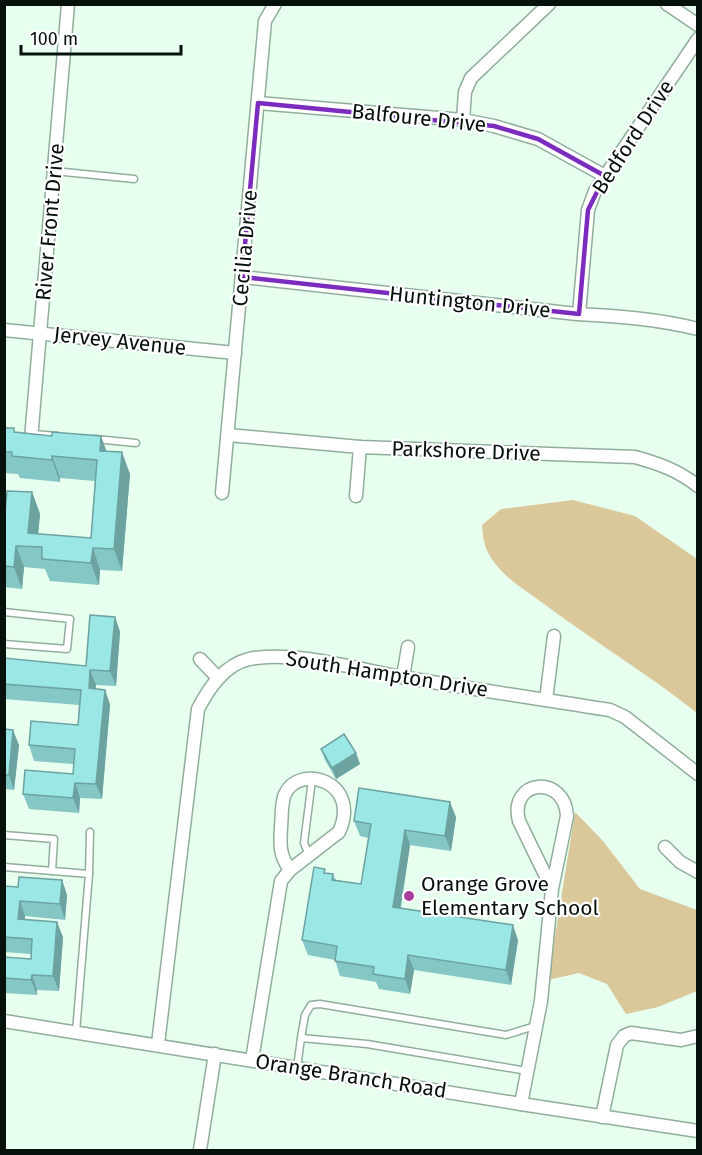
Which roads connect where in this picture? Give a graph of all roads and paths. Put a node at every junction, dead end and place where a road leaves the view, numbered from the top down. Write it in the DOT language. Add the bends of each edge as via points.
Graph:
graph roads {
  1 [pos="68,4"];
  2 [pos="275,4"];
  3 [pos="549,4"];
  4 [pos="667,4"];
  5 [pos="698,25"];
  6 [pos="698,39"];
  7 [pos="258,103"];
  8 [pos="463,120"];
  9 [pos="54,171"];
  10 [pos="604,176"];
  11 [pos="134,179"];
  12 [pos="242,277"];
  13 [pos="579,314"];
  14 [pos="698,329"];
  15 [pos="4,330"];
  16 [pos="41,333"];
  17 [pos="235,353"];
  18 [pos="228,435"];
  19 [pos="31,436"];
  20 [pos="66,437"];
  21 [pos="90,439"];
  22 [pos="136,443"];
  23 [pos="360,447"];
  24 [pos="698,486"];
  25 [pos="222,494"];
  26 [pos="357,496"];
  27 [pos="4,612"];
  28 [pos="554,636"];
  29 [pos="4,644"];
  30 [pos="408,647"];
  31 [pos="200,659"];
  32 [pos="403,677"];
  33 [pos="218,678"];
  34 [pos="546,700"];
  35 [pos="698,774"];
  36 [pos="312,780"];
  37 [pos="90,832"];
  38 [pos="4,835"];
  39 [pos="665,847"];
  40 [pos="309,856"];
  41 [pos="4,867"];
  42 [pos="290,870"];
  43 [pos="52,871"];
  44 [pos="698,872"];
  45 [pos="88,873"];
  46 [pos="552,889"];
  47 [pos="4,1021"];
  48 [pos="536,1026"];
  49 [pos="76,1032"];
  50 [pos="698,1036"];
  51 [pos="302,1038"];
  52 [pos="158,1044"];
  53 [pos="215,1054"];
  54 [pos="252,1060"];
  55 [pos="297,1068"];
  56 [pos="527,1071"];
  57 [pos="520,1104"];
  58 [pos="602,1117"];
  59 [pos="698,1131"];
  60 [pos="200,1150"];
  1 -- 9 [label="street, River Front Drive"];
  2 -- 7 [label="street, Cecilia Drive" via="265,21"];
  3 -- 8 [label="street" via="471,78 465,92"];
  4 -- 5 [label="street"];
  6 -- 10 [label="street, Bedford Drive"];
  7 -- 8 [label="street, Balfoure Drive"];
  7 -- 12 [label="street, Cecilia Drive"];
  8 -- 10 [label="street, Balfoure Drive" via="538,139"];
  9 -- 11 [label="lane"];
  9 -- 16 [label="street, River Front Drive"];
  10 -- 13 [label="street, Bedford Drive" via="588,210"];
  12 -- 13 [label="street, Huntington Drive"];
  12 -- 17 [label="street, Cecilia Drive"];
  13 -- 14 [label="street, Huntington Drive"];
  15 -- 16 [label="street, Jervey Avenue"];
  16 -- 17 [label="street, Jervey Avenue"];
  16 -- 19 [label="street, River Front Drive"];
  17 -- 18 [label="street, Cecilia Drive"];
  18 -- 23 [label="street, Parkshore Drive"];
  18 -- 25 [label="street, Cecilia Drive"];
  19 -- 20 [label="lane"];
  21 -- 22 [label="lane"];
  23 -- 24 [label="street, Parkshore Drive" via="635,457 682,474"];
  23 -- 26 [label="street"];
  27 -- 29 [label="lane" via="70,619 67,649"];
  28 -- 34 [label="street"];
  30 -- 32 [label="street"];
  31 -- 33 [label="street"];
  32 -- 33 [label="street, South Hampton Drive" via="282,655 234,664"];
  32 -- 34 [label="street, South Hampton Drive"];
  33 -- 52 [label="street, South Hampton Drive" via="198,709"];
  34 -- 35 [label="street, South Hampton Drive" via="610,710 625,717"];
  36 -- 40 [label="lane" via="304,843"];
  36 -- 40 [label="street" via="336,787 345,810 339,832"];
  36 -- 42 [label="street" via="296,783 284,796 280,851"];
  37 -- 45 [label="lane"];
  38 -- 43 [label="lane" via="54,839"];
  39 -- 44 [label="street"];
  40 -- 42 [label="street"];
  41 -- 43 [label="lane"];
  42 -- 54 [label="street" via="281,881"];
  43 -- 45 [label="lane"];
  45 -- 49 [label="lane"];
  46 -- 46 [label="street" via="567,806 558,792 539,786 524,793 516,810"];
  46 -- 48 [label="street"];
  47 -- 49 [label="street, Orange Branch Road"];
  48 -- 51 [label="lane" via="506,1035 320,1004 310,1005"];
  48 -- 56 [label="street"];
  49 -- 52 [label="street, Orange Branch Road"];
  50 -- 58 [label="street" via="681,1040 631,1033 624,1036 617,1045"];
  51 -- 55 [label="lane"];
  51 -- 56 [label="lane" via="367,1044"];
  52 -- 53 [label="street, Orange Branch Road"];
  53 -- 54 [label="street, Orange Branch Road"];
  53 -- 60 [label="street"];
  54 -- 55 [label="street, Orange Branch Road"];
  55 -- 57 [label="street, Orange Branch Road"];
  56 -- 57 [label="street"];
  57 -- 58 [label="street, Orange Branch Road"];
  58 -- 59 [label="street, Orange Branch Road"];
}
